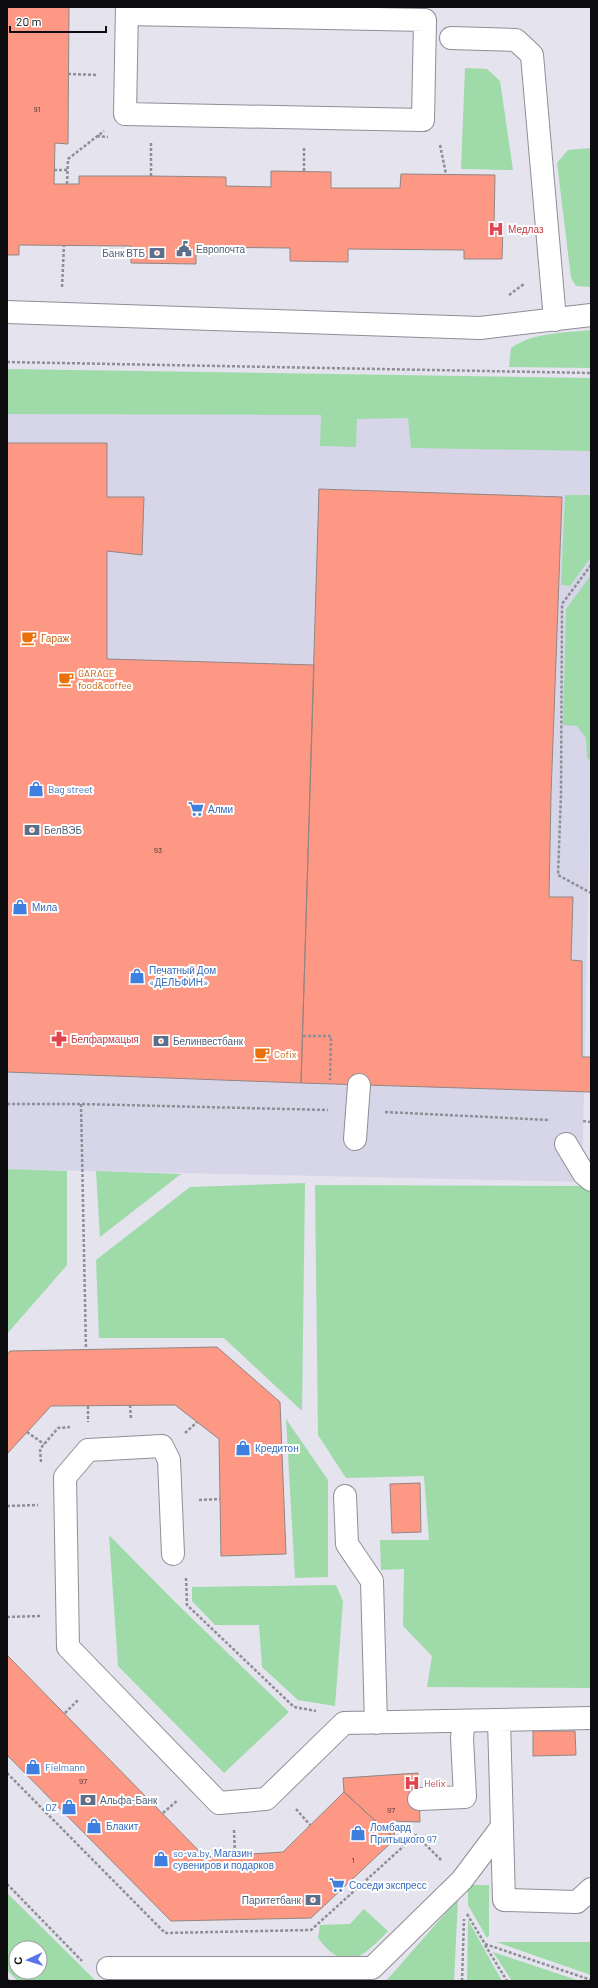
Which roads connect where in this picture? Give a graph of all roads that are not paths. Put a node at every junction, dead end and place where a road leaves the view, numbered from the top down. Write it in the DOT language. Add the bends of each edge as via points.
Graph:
graph roads {
  1 [pos="127,11"];
  2 [pos="451,38"];
  3 [pos="7,312"];
  4 [pos="591,315"];
  5 [pos="555,320"];
  6 [pos="359,1085"];
  7 [pos="355,1139"];
  8 [pos="566,1144"];
  9 [pos="591,1180"];
  10 [pos="345,1496"];
  11 [pos="173,1554"];
  12 [pos="591,1718"];
  13 [pos="499,1720"];
  14 [pos="464,1721"];
  15 [pos="376,1723"];
  16 [pos="419,1799"];
  17 [pos="501,1828"];
  18 [pos="591,1889"];
  19 [pos="108,1968"];
  1 -- 1 [label="lane" via="125,114 423,120 425,20"];
  2 -- 5 [label="lane" via="516,40 532,55"];
  3 -- 5 [label="lane" via="480,328"];
  4 -- 5 [label="lane"];
  6 -- 7 [label="lane"];
  8 -- 9 [label="lane" via="584,1174"];
  10 -- 15 [label="lane" via="347,1544 372,1581"];
  11 -- 15 [label="lane" via="169,1460 162,1446 88,1450 65,1477 68,1647 219,1803 266,1799 344,1723"];
  12 -- 13 [label="lane"];
  13 -- 14 [label="lane"];
  13 -- 17 [label="lane"];
  14 -- 15 [label="lane"];
  14 -- 16 [label="lane" via="462,1738 465,1797"];
  17 -- 18 [label="lane" via="504,1900 577,1902"];
  17 -- 19 [label="lane" via="462,1880 372,1968"];
}
